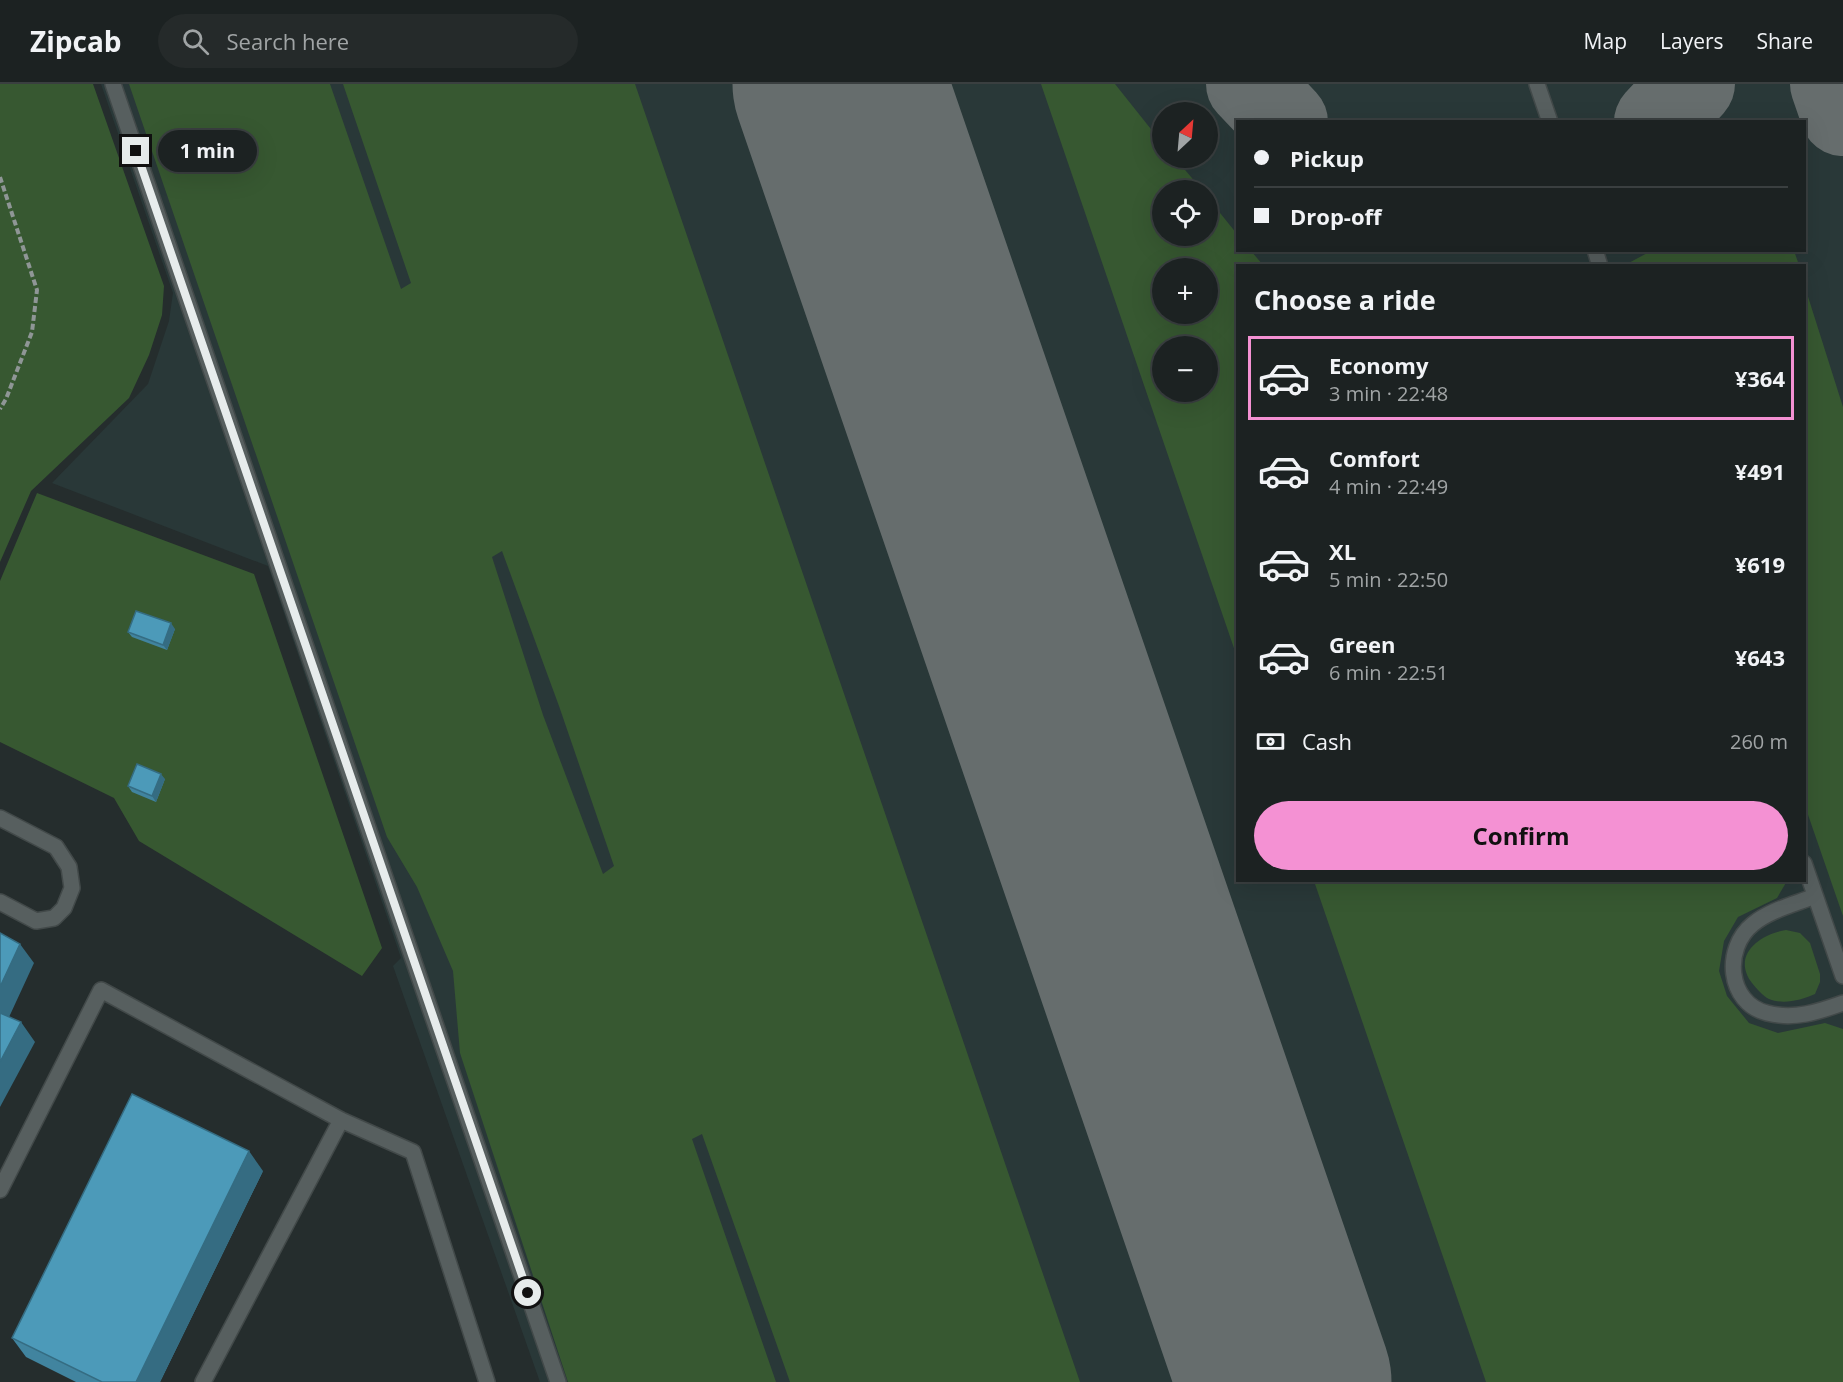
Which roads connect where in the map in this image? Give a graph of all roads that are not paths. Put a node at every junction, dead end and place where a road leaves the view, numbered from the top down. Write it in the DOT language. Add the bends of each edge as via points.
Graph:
graph roads {
  1 [pos="113,84"];
  2 [pos="1537,84"];
  3 [pos="1549,120"];
  4 [pos="0,818"];
  5 [pos="1806,869"];
  6 [pos="1815,896"];
  7 [pos="0,902"];
  8 [pos="1843,976"];
  9 [pos="1843,1003"];
  10 [pos="342,1120"];
  11 [pos="0,1190"];
  12 [pos="203,1382"];
  13 [pos="487,1382"];
  14 [pos="558,1382"];
  1 -- 14 [label="lane"];
  2 -- 3 [label="lane"];
  4 -- 7 [label="lane" via="56,847 69,867 72,888 64,908 54,918 36,921"];
  5 -- 6 [label="lane"];
  6 -- 8 [label="lane"];
  6 -- 9 [label="lane" via="1753,924 1740,938 1733,956 1732,975 1739,991 1764,1013 1803,1016"];
  10 -- 11 [label="lane" via="102,990"];
  10 -- 12 [label="lane"];
  10 -- 13 [label="lane" via="413,1152"];
}
